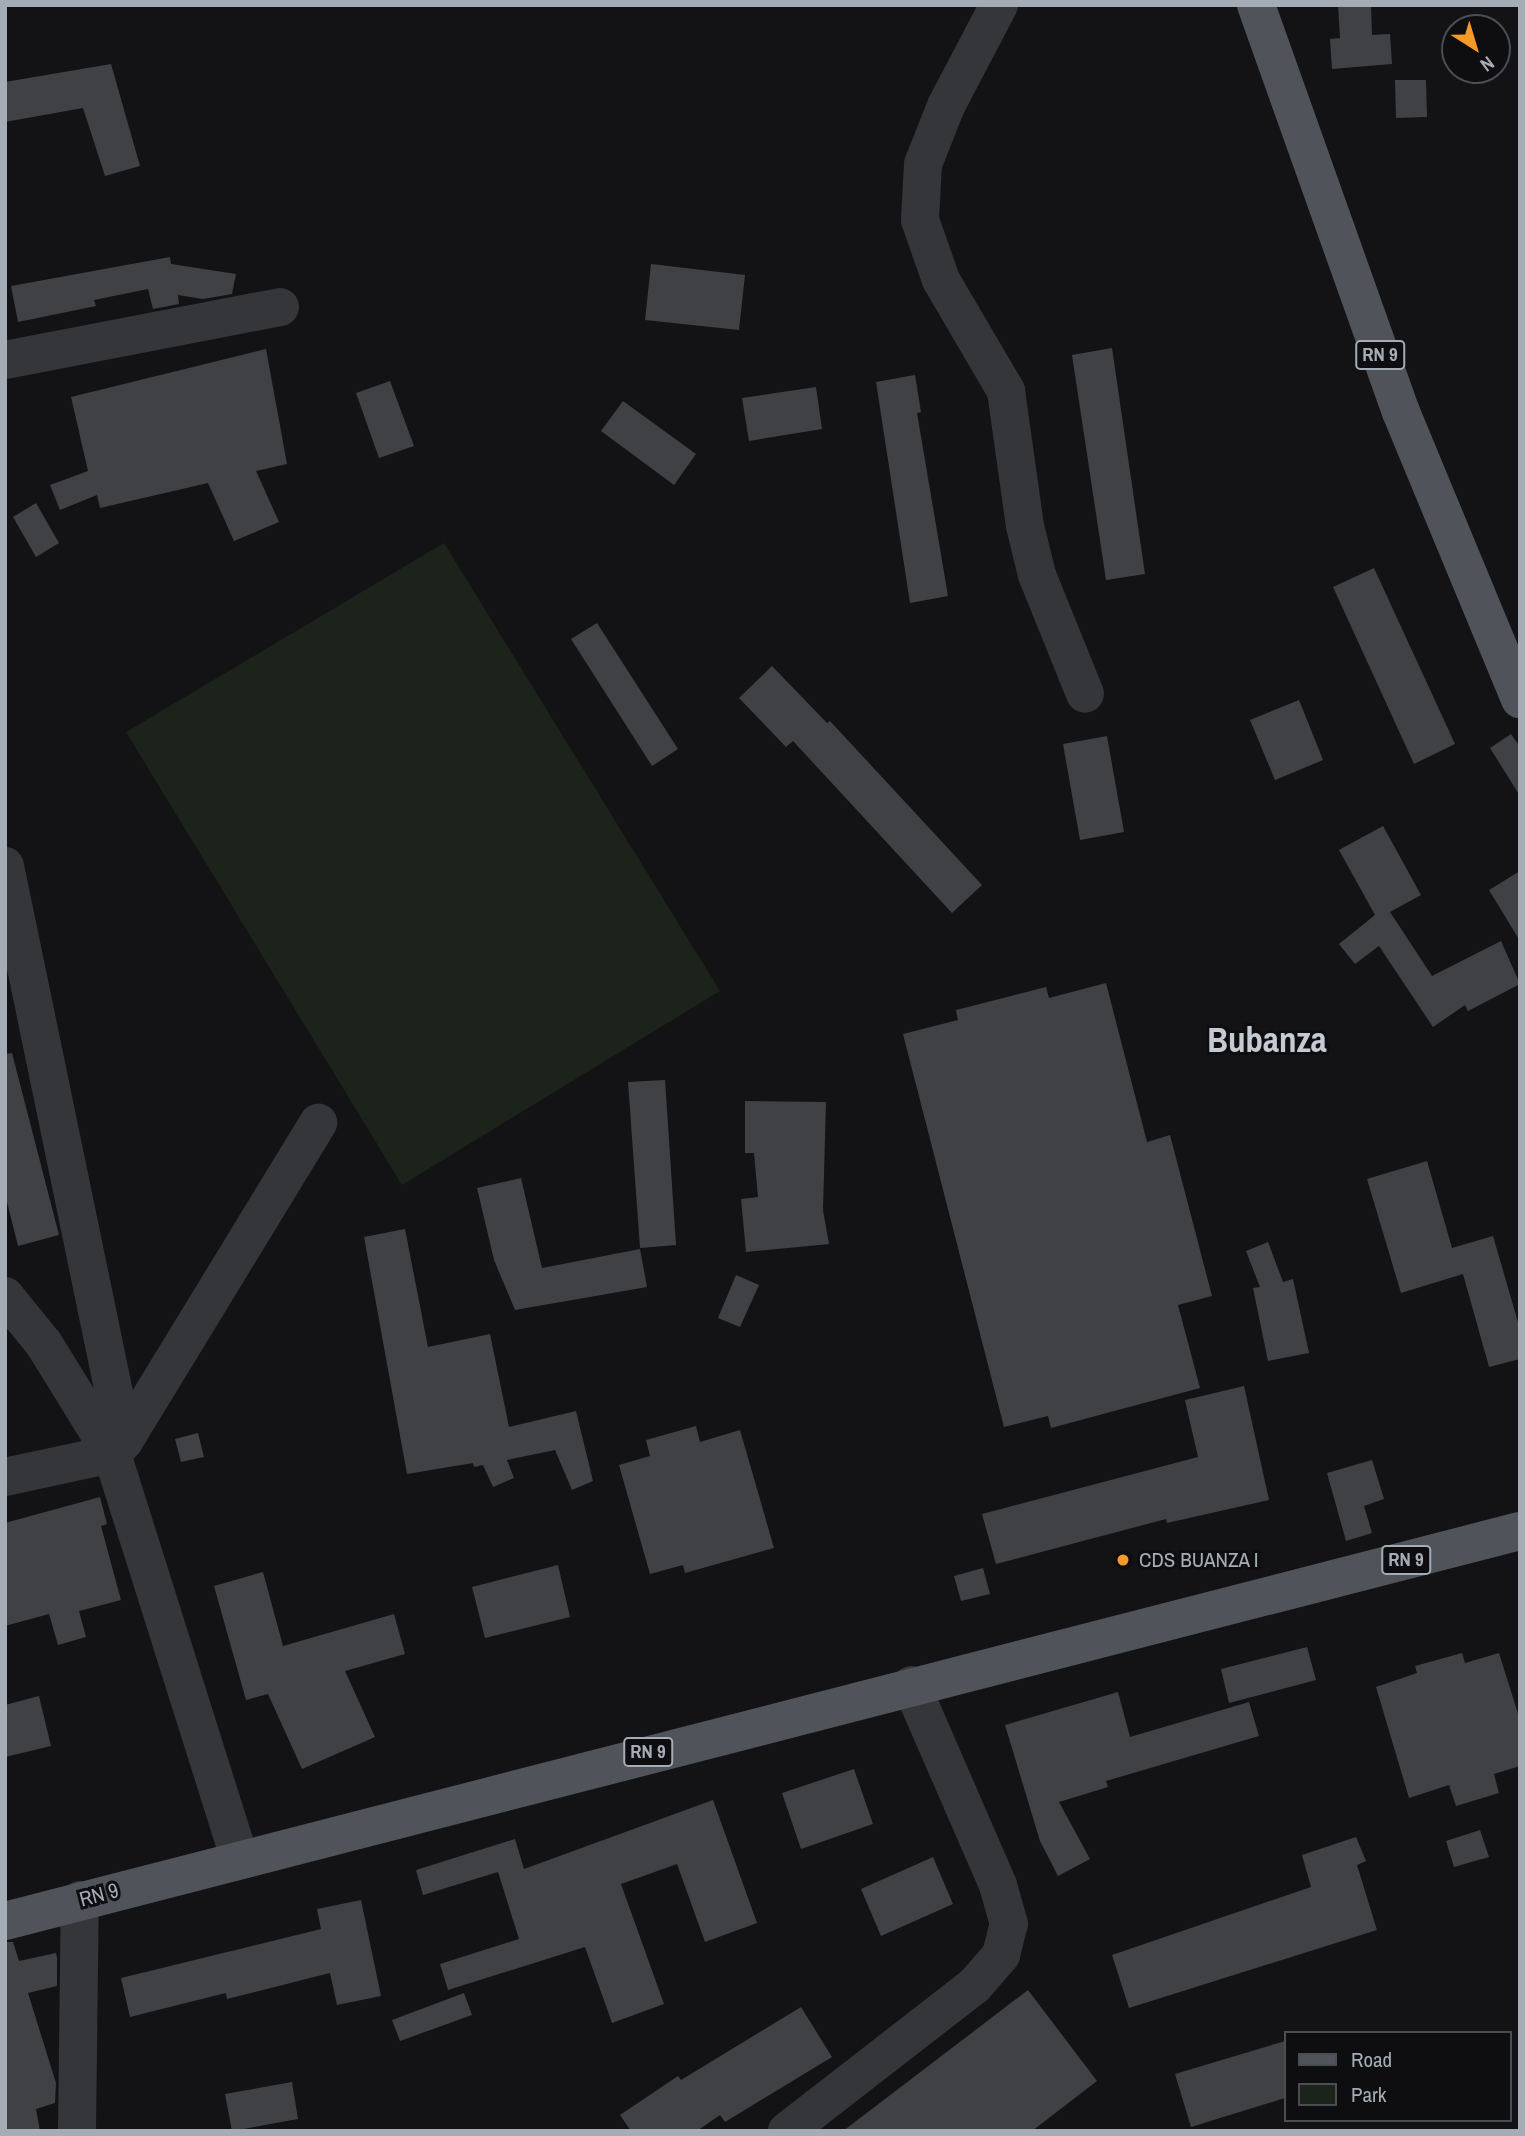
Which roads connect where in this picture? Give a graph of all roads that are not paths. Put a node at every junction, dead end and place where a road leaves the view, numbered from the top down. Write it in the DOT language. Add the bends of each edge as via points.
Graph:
graph roads {
  1 [pos="999,5"];
  2 [pos="1255,5"];
  3 [pos="279,307"];
  4 [pos="5,360"];
  5 [pos="1085,694"];
  6 [pos="1520,699"];
  7 [pos="5,866"];
  8 [pos="318,1123"];
  9 [pos="5,1296"];
  10 [pos="118,1448"];
  11 [pos="5,1477"];
  12 [pos="1520,1531"];
  13 [pos="911,1685"];
  14 [pos="239,1857"];
  15 [pos="79,1900"];
  16 [pos="5,1920"];
  17 [pos="77,2131"];
  18 [pos="787,2131"];
  1 -- 5 [label="street" via="946,106 923,164 920,220 941,280 1006,391 1025,526 1037,575"];
  2 -- 6 [label="main road, RN 9" via="1401,412"];
  3 -- 4 [label="street"];
  7 -- 10 [label="street"];
  8 -- 10 [label="street"];
  9 -- 10 [label="street"];
  10 -- 11 [label="street"];
  10 -- 14 [label="street"];
  12 -- 13 [label="main road, RN 9 / RN 9"];
  13 -- 14 [label="main road, RN 9 / RN 9"];
  13 -- 18 [label="street" via="998,1885 1009,1924 1001,1955 975,1985"];
  14 -- 15 [label="main road, RN 9 / RN 9"];
  15 -- 16 [label="main road, RN 9 / RN 9"];
  15 -- 17 [label="street"];
}
